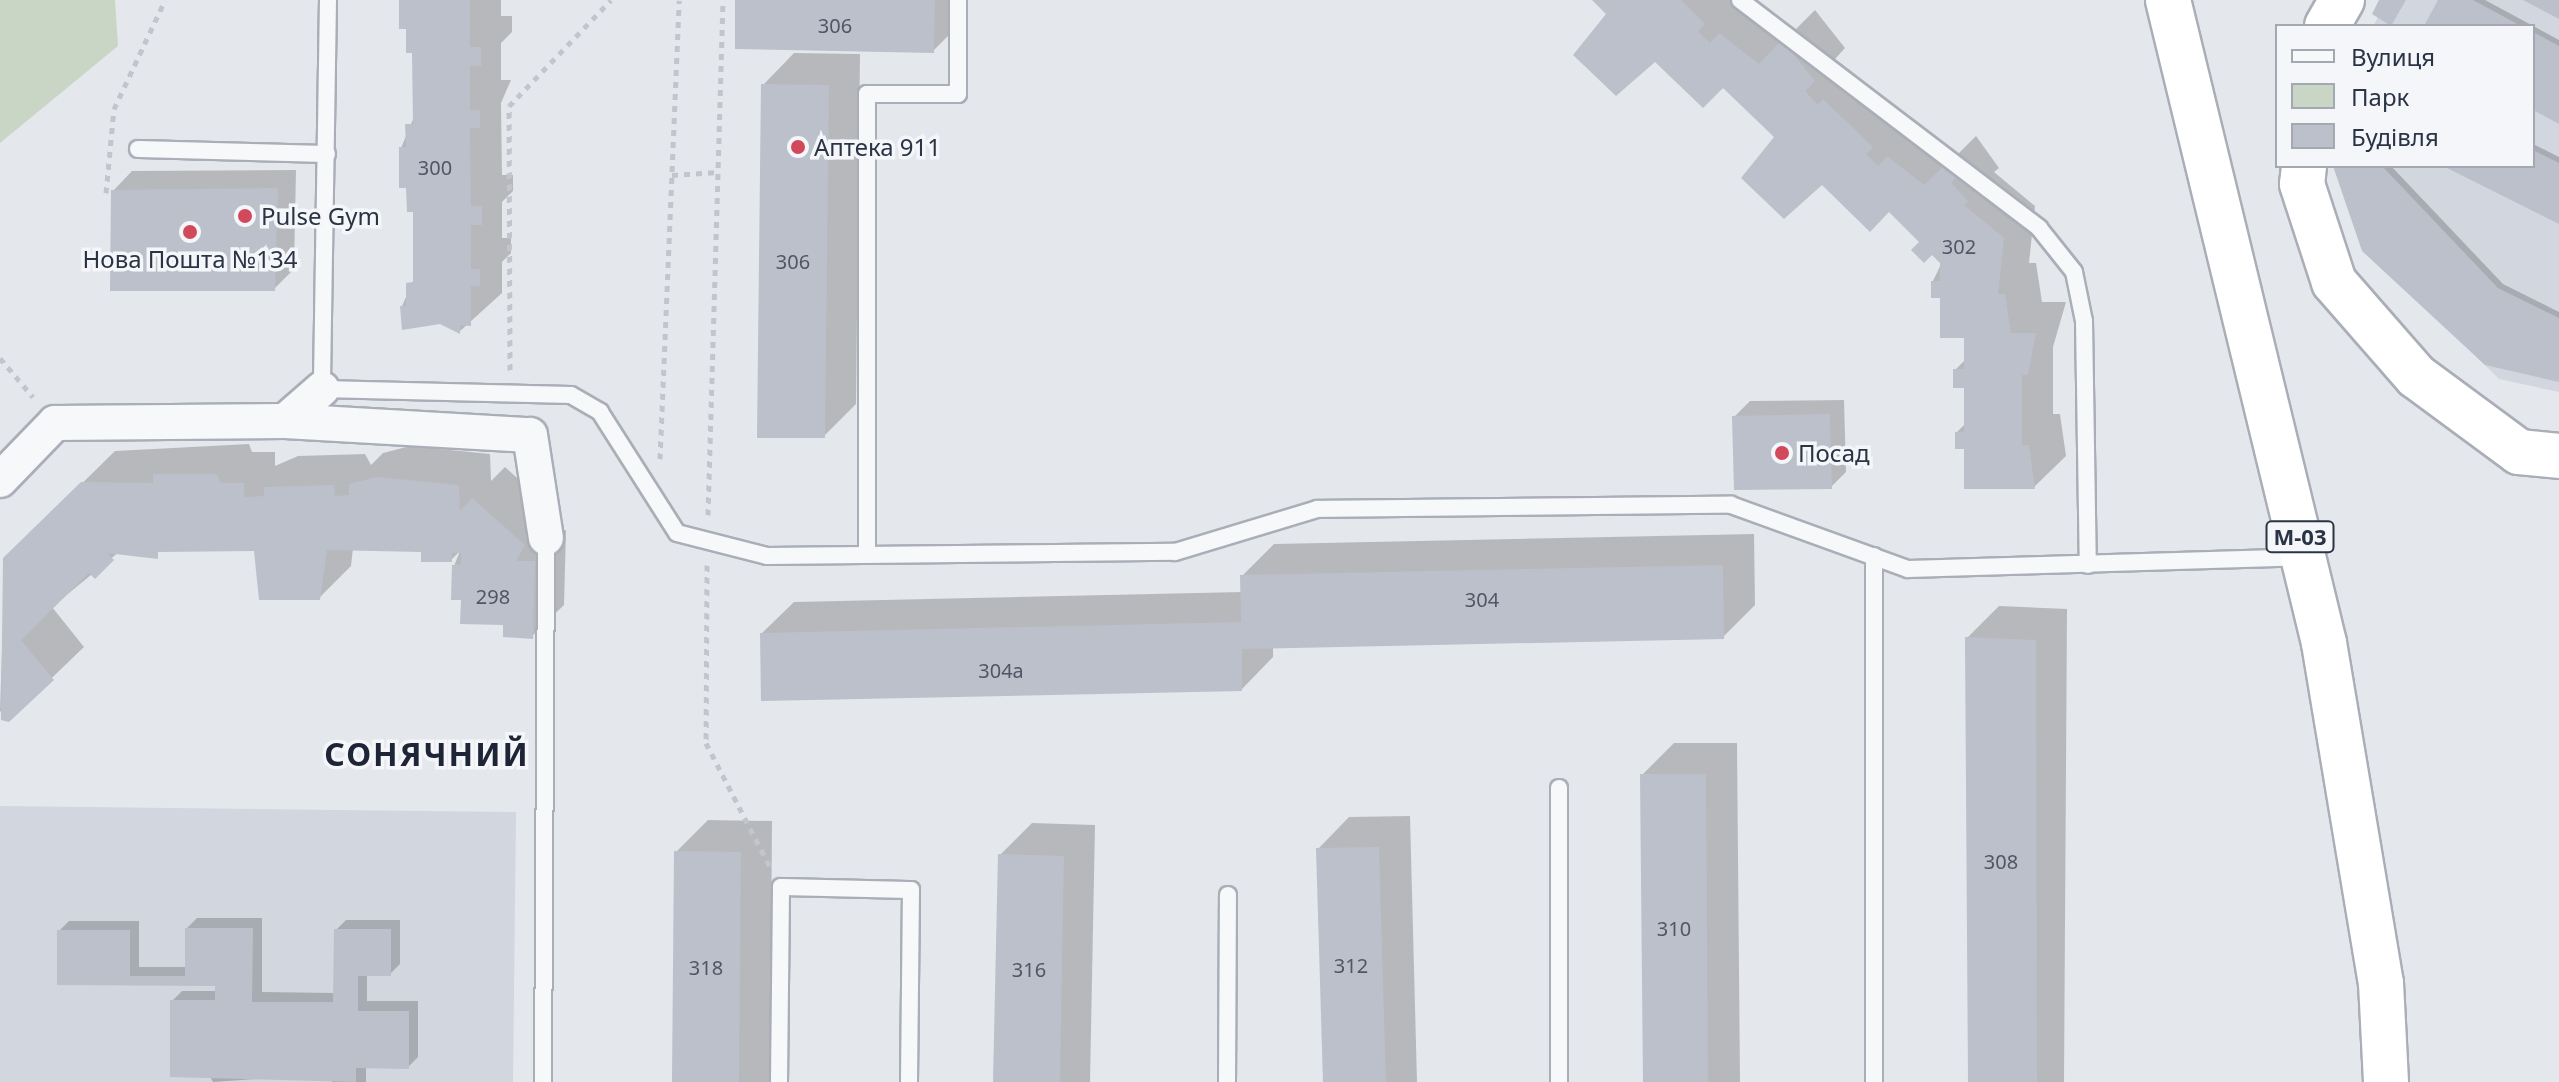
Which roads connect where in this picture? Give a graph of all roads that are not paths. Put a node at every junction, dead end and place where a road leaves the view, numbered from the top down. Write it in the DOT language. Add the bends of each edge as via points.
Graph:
graph roads {
  1 [pos="328,0"];
  2 [pos="958,0"];
  3 [pos="1740,0"];
  4 [pos="2168,0"];
  5 [pos="2342,0"];
  6 [pos="2328,24"];
  7 [pos="138,149"];
  8 [pos="327,154"];
  9 [pos="2304,168"];
  10 [pos="322,389"];
  11 [pos="285,421"];
  12 [pos="2559,456"];
  13 [pos="0,480"];
  14 [pos="546,538"];
  15 [pos="867,555"];
  16 [pos="1874,556"];
  17 [pos="2304,556"];
  18 [pos="2088,565"];
  19 [pos="1559,788"];
  20 [pos="1228,895"];
  21 [pos="543,1082"];
  22 [pos="779,1082"];
  23 [pos="909,1082"];
  24 [pos="1227,1082"];
  25 [pos="1559,1082"];
  26 [pos="1874,1082"];
  27 [pos="2386,1082"];
  1 -- 8 [label="lane"];
  2 -- 15 [label="lane" via="958,94 867,94"];
  3 -- 18 [label="lane" via="2039,228 2074,272 2084,321"];
  4 -- 17 [label="highway, М-03"];
  5 -- 6 [label="highway"];
  7 -- 8 [label="lane"];
  8 -- 10 [label="lane"];
  9 -- 12 [label="highway" via="2302,184 2334,282 2416,376 2519,452"];
  10 -- 11 [label="street"];
  10 -- 15 [label="lane" via="571,395 600,412 677,533 767,556"];
  11 -- 13 [label="street" via="55,423"];
  11 -- 14 [label="street" via="530,435"];
  14 -- 21 [label="lane"];
  15 -- 16 [label="lane" via="1175,552 1317,509 1731,505"];
  16 -- 18 [label="lane" via="1908,569"];
  16 -- 26 [label="lane"];
  17 -- 18 [label="lane"];
  17 -- 27 [label="highway, М-03" via="2381,983"];
  19 -- 25 [label="lane"];
  20 -- 24 [label="lane"];
  22 -- 23 [label="lane" via="781,887 911,890"];
}
